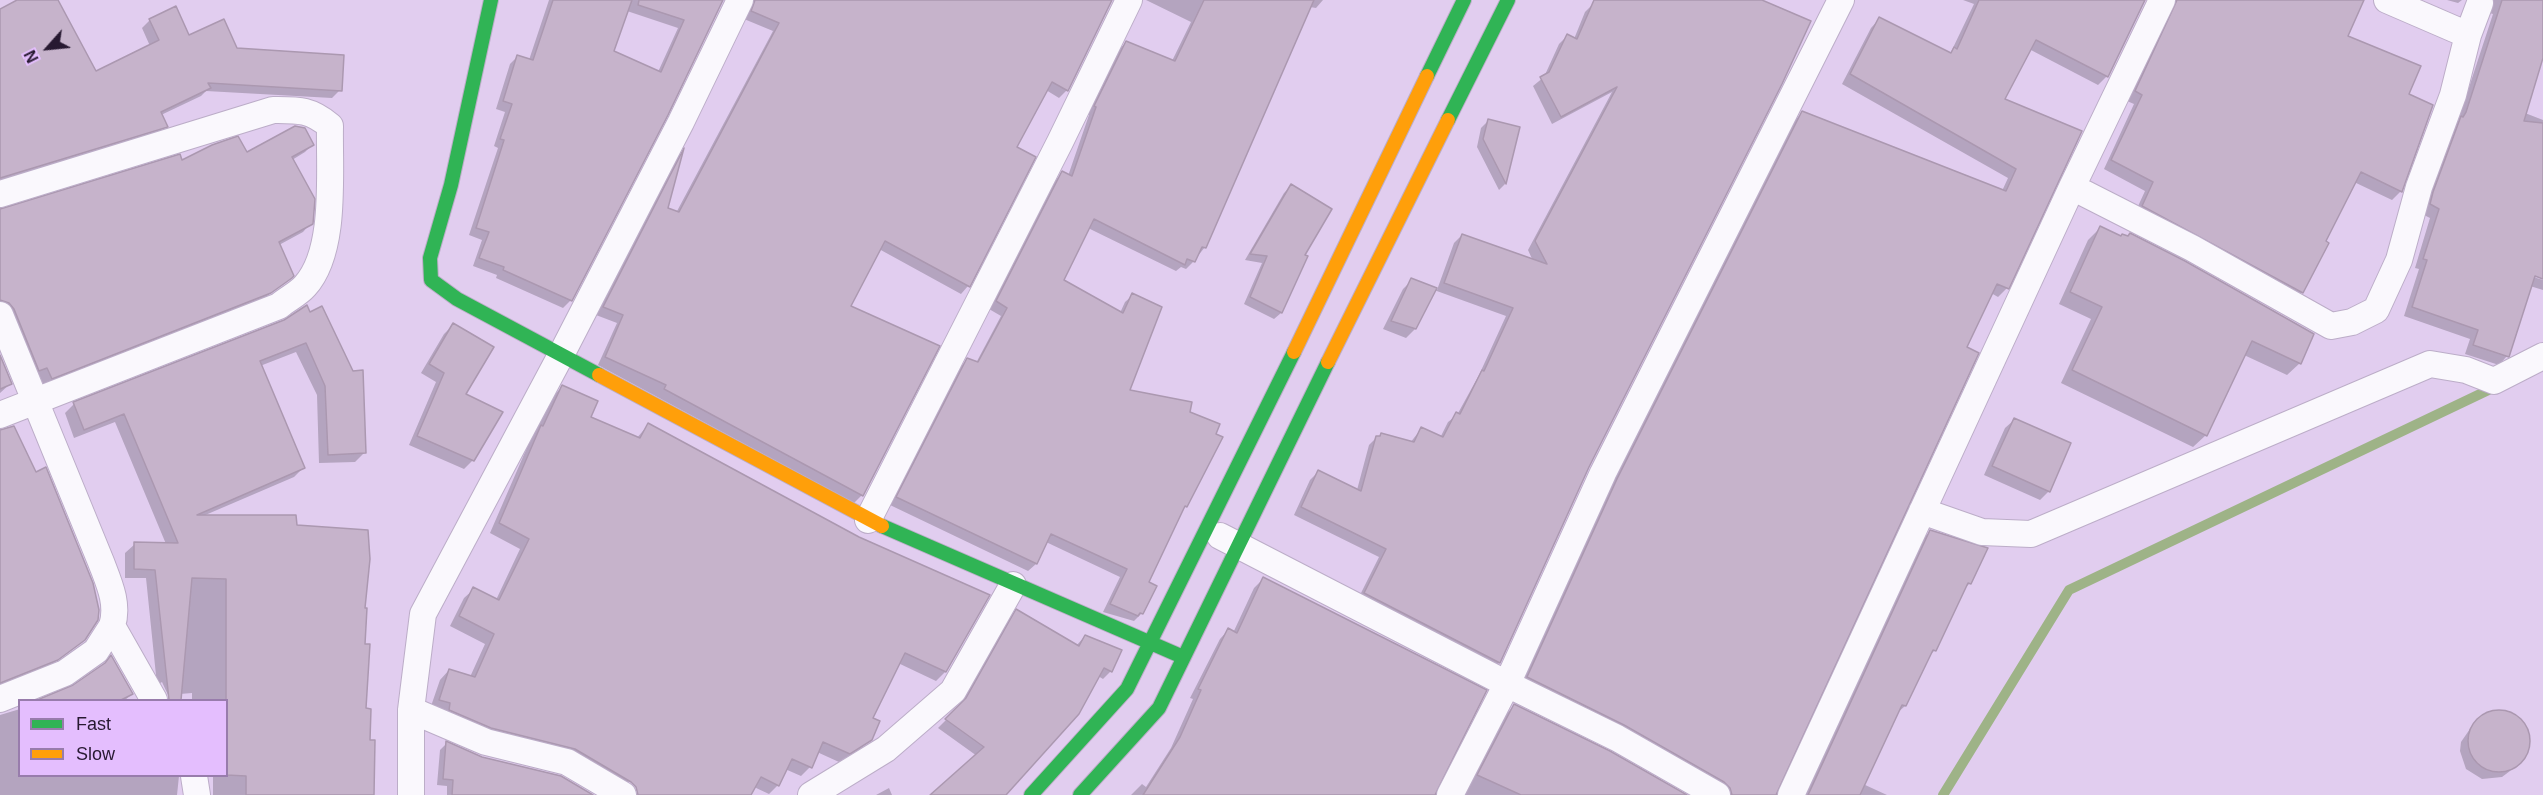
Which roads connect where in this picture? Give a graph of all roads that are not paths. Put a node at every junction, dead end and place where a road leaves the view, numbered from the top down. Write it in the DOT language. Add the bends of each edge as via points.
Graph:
graph roads {
  1 [pos="491,0"];
  2 [pos="740,0"];
  3 [pos="1129,0"];
  4 [pos="1464,0"];
  5 [pos="1508,0"];
  6 [pos="1841,0"];
  7 [pos="2162,0"];
  8 [pos="2387,0"];
  9 [pos="2480,3"];
  10 [pos="2468,35"];
  11 [pos="2072,187"];
  12 [pos="0,194"];
  13 [pos="0,315"];
  14 [pos="561,355"];
  15 [pos="2543,356"];
  16 [pos="36,400"];
  17 [pos="0,415"];
  18 [pos="1922,512"];
  19 [pos="868,520"];
  20 [pos="1208,530"];
  21 [pos="1238,544"];
  22 [pos="1013,585"];
  23 [pos="112,626"];
  24 [pos="1152,642"];
  25 [pos="1183,657"];
  26 [pos="1507,684"];
  27 [pos="0,699"];
  28 [pos="153,699"];
  29 [pos="411,710"];
  30 [pos="194,777"];
  31 [pos="197,795"];
  32 [pos="411,795"];
  33 [pos="623,795"];
  34 [pos="811,795"];
  35 [pos="1030,795"];
  36 [pos="1080,795"];
  37 [pos="1450,795"];
  38 [pos="1717,795"];
  39 [pos="1791,795"];
  1 -- 14 [label="street" via="451,185 430,258 431,280 457,299"];
  2 -- 14 [label="street"];
  3 -- 19 [label="street"];
  4 -- 20 [label="street"];
  5 -- 21 [label="street"];
  6 -- 26 [label="street" via="1603,473"];
  7 -- 11 [label="street"];
  8 -- 10 [label="street"];
  9 -- 10 [label="street"];
  10 -- 11 [label="street" via="2453,95 2419,187 2399,261 2376,310 2352,322 2331,326"];
  11 -- 18 [label="street"];
  12 -- 16 [label="street" via="273,110 305,111 330,126 327,227 319,265 305,287 279,306"];
  13 -- 16 [label="street"];
  14 -- 19 [label="street"];
  14 -- 29 [label="street" via="423,614"];
  15 -- 18 [label="street" via="2494,381 2466,370 2430,364 2031,534 1982,532"];
  16 -- 17 [label="street"];
  16 -- 23 [label="street" via="102,562 115,603"];
  18 -- 39 [label="street"];
  19 -- 22 [label="street"];
  20 -- 21 [label="street"];
  20 -- 24 [label="street"];
  21 -- 25 [label="street"];
  21 -- 26 [label="street"];
  22 -- 24 [label="street"];
  22 -- 34 [label="street" via="953,691 886,749"];
  23 -- 27 [label="street" via="96,651 65,673"];
  23 -- 28 [label="street"];
  24 -- 25 [label="street"];
  24 -- 35 [label="street" via="1127,689"];
  25 -- 36 [label="street" via="1159,708"];
  26 -- 37 [label="street"];
  26 -- 38 [label="street" via="1617,738"];
  29 -- 32 [label="street"];
  29 -- 33 [label="street" via="486,742 567,762"];
  30 -- 31 [label="street"];
}
